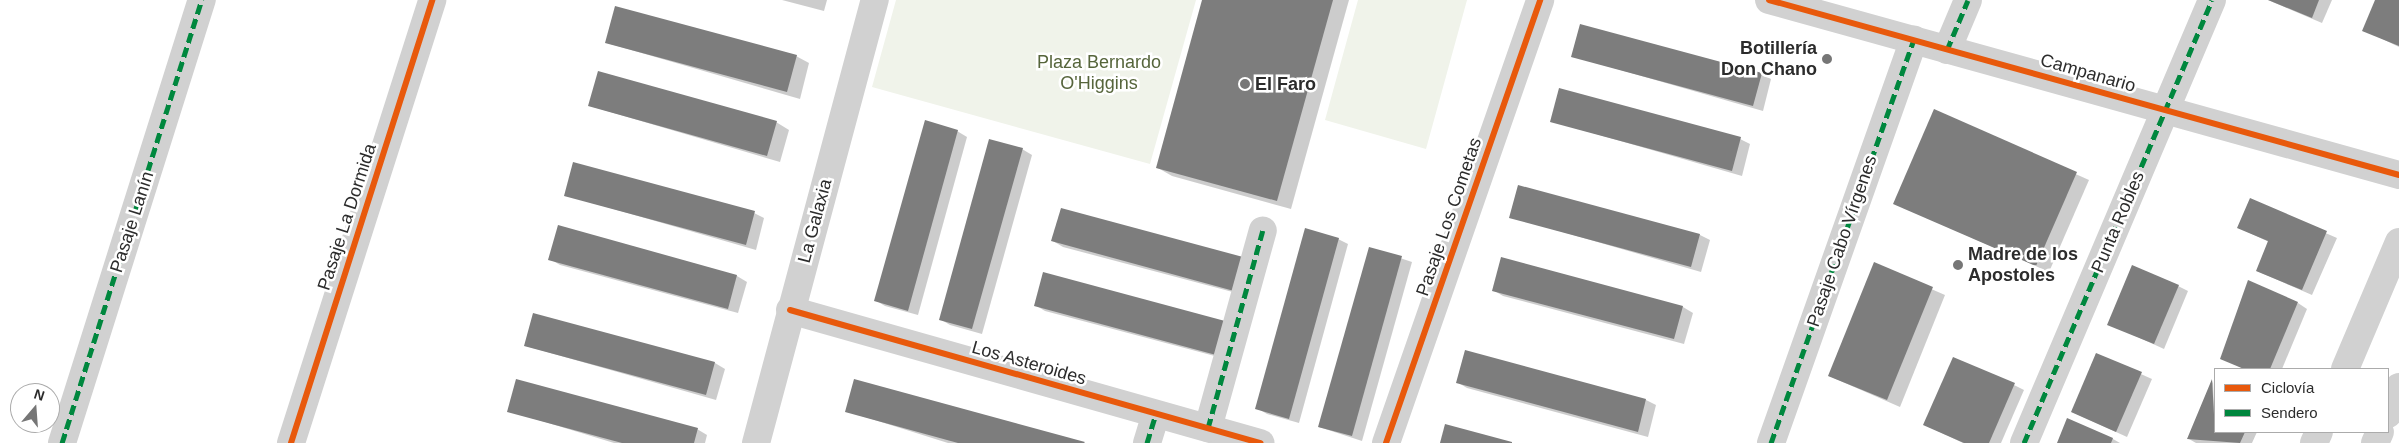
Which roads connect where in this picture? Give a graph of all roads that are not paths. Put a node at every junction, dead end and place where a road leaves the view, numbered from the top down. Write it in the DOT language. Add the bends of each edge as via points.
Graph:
graph roads {
  1 [pos="202,0"];
  2 [pos="432,0"];
  3 [pos="875,0"];
  4 [pos="1540,0"];
  5 [pos="1769,0"];
  6 [pos="1968,0"];
  7 [pos="2212,0"];
  8 [pos="1914,40"];
  9 [pos="1948,50"];
  10 [pos="2165,110"];
  11 [pos="2399,175"];
  12 [pos="1263,230"];
  13 [pos="2399,242"];
  14 [pos="790,310"];
  15 [pos="2345,368"];
  16 [pos="2399,387"];
  17 [pos="2389,412"];
  18 [pos="1156,414"];
  19 [pos="1208,428"];
  20 [pos="62,443"];
  21 [pos="291,443"];
  22 [pos="756,443"];
  23 [pos="1147,443"];
  24 [pos="1261,443"];
  25 [pos="1386,443"];
  26 [pos="1771,443"];
  27 [pos="2024,443"];
  1 -- 20 [label="street, Pasaje Lanín"];
  2 -- 21 [label="street, Pasaje La Dormida"];
  3 -- 14 [label="street, La Galaxia"];
  4 -- 25 [label="street, Pasaje Los Cometas"];
  5 -- 8 [label="street, Campanario"];
  6 -- 9 [label="street"];
  7 -- 10 [label="street, Punta Robles"];
  8 -- 9 [label="street, Campanario"];
  8 -- 26 [label="street, Pasaje Cabo Vírgenes"];
  9 -- 10 [label="street, Campanario"];
  10 -- 11 [label="street, Campanario"];
  10 -- 27 [label="street, Punta Robles"];
  12 -- 19 [label="street"];
  13 -- 15 [label="street"];
  14 -- 18 [label="street, Los Asteroides"];
  14 -- 22 [label="street, La Galaxia"];
  16 -- 17 [label="street"];
  18 -- 19 [label="street, Los Asteroides"];
  18 -- 23 [label="street"];
  19 -- 24 [label="street, Los Asteroides"];
}
